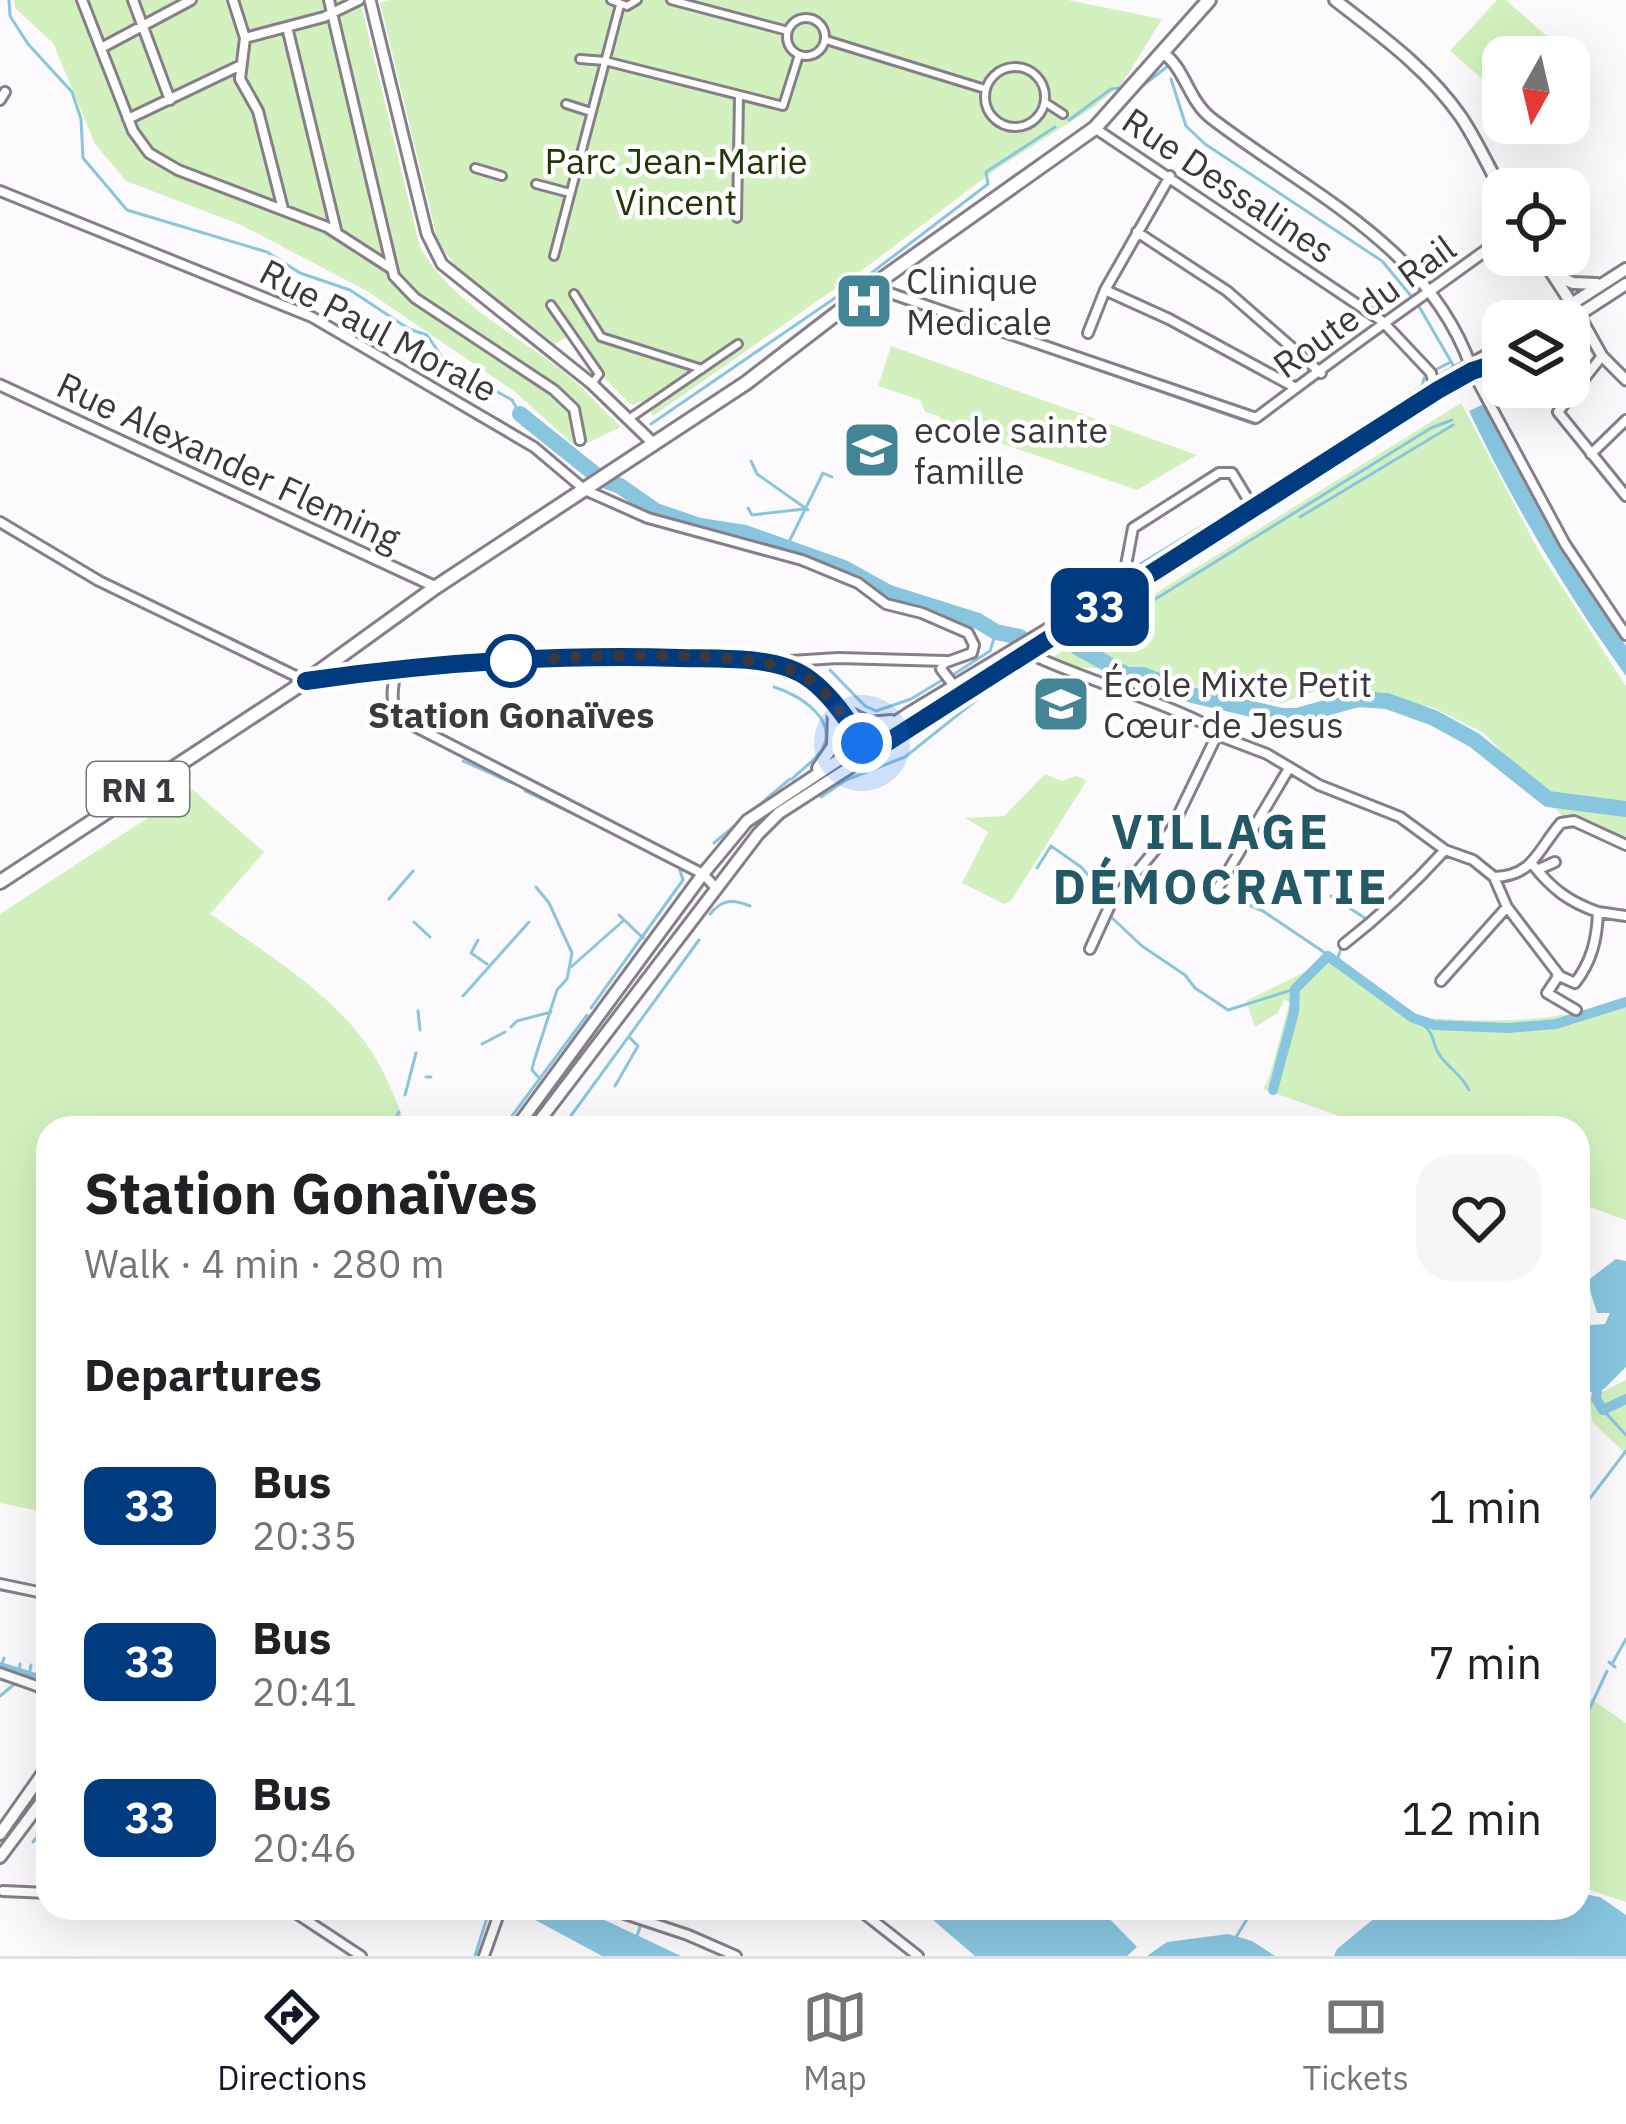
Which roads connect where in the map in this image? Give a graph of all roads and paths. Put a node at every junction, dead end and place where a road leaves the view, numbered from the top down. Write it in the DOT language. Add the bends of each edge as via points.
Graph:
graph roads {
  1 [pos="82,0"];
  2 [pos="133,0"];
  3 [pos="191,0"];
  4 [pos="232,0"];
  5 [pos="329,0"];
  6 [pos="359,0"];
  7 [pos="370,0"];
  8 [pos="611,0"];
  9 [pos="637,0"];
  10 [pos="670,0"];
  11 [pos="1209,0"];
  12 [pos="1335,0"];
  13 [pos="620,5"];
  14 [pos="335,14"];
  15 [pos="145,27"];
  16 [pos="286,27"];
  17 [pos="788,31"];
  18 [pos="245,38"];
  19 [pos="826,40"];
  20 [pos="103,47"];
  21 [pos="1163,52"];
  22 [pos="799,55"];
  23 [pos="580,59"];
  24 [pos="605,61"];
  25 [pos="240,65"];
  26 [pos="985,89"];
  27 [pos="740,97"];
  28 [pos="170,100"];
  29 [pos="1044,102"];
  30 [pos="566,104"];
  31 [pos="591,112"];
  32 [pos="1063,114"];
  33 [pos="128,119"];
  34 [pos="1095,128"];
  35 [pos="475,168"];
  36 [pos="1489,168"];
  37 [pos="502,176"];
  38 [pos="1169,176"];
  39 [pos="536,184"];
  40 [pos="0,191"];
  41 [pos="570,193"];
  42 [pos="284,210"];
  43 [pos="737,218"];
  44 [pos="336,232"];
  45 [pos="1137,232"];
  46 [pos="1482,253"];
  47 [pos="554,256"];
  48 [pos="390,268"];
  49 [pos="1626,269"];
  50 [pos="1558,276"];
  51 [pos="1608,280"];
  52 [pos="1626,284"];
  53 [pos="871,286"];
  54 [pos="1105,290"];
  55 [pos="574,294"];
  56 [pos="1424,296"];
  57 [pos="1587,300"];
  58 [pos="1590,304"];
  59 [pos="551,305"];
  60 [pos="1382,321"];
  61 [pos="1088,333"];
  62 [pos="1590,339"];
  63 [pos="738,344"];
  64 [pos="1602,356"];
  65 [pos="1482,362"];
  66 [pos="1482,366"];
  67 [pos="702,369"];
  68 [pos="1472,369"];
  69 [pos="1321,373"];
  70 [pos="1626,380"];
  71 [pos="592,384"];
  72 [pos="0,385"];
  73 [pos="1434,386"];
  74 [pos="1296,388"];
  75 [pos="630,418"];
  76 [pos="1626,420"];
  77 [pos="580,440"];
  78 [pos="652,442"];
  79 [pos="1592,454"];
  80 [pos="596,482"];
  81 [pos="1626,496"];
  82 [pos="1252,506"];
  83 [pos="0,523"];
  84 [pos="1134,577"];
  85 [pos="436,587"];
  86 [pos="1064,624"];
  87 [pos="1626,635"];
  88 [pos="1028,650"];
  89 [pos="953,661"];
  90 [pos="760,663"];
  91 [pos="396,668"];
  92 [pos="306,681"];
  93 [pos="955,687"];
  94 [pos="833,704"];
  95 [pos="911,712"];
  96 [pos="1216,735"];
  97 [pos="866,749"];
  98 [pos="1288,770"];
  99 [pos="812,776"];
  100 [pos="1626,844"];
  101 [pos="1444,850"];
  102 [pos="1555,862"];
  103 [pos="1535,867"];
  104 [pos="703,874"];
  105 [pos="1494,878"];
  106 [pos="0,882"];
  107 [pos="716,888"];
  108 [pos="1215,893"];
  109 [pos="1507,907"];
  110 [pos="1598,911"];
  111 [pos="1626,916"];
  112 [pos="1344,944"];
  113 [pos="1090,949"];
  114 [pos="1557,975"];
  115 [pos="1441,981"];
  116 [pos="1576,1010"];
  117 [pos="525,1116"];
  118 [pos="543,1116"];
  119 [pos="0,1584"];
  120 [pos="36,1592"];
  121 [pos="0,1672"];
  122 [pos="36,1686"];
  123 [pos="36,1783"];
  124 [pos="36,1809"];
  125 [pos="0,1834"];
  126 [pos="0,1857"];
  127 [pos="3,1891"];
  128 [pos="36,1893"];
  129 [pos="307,1920"];
  130 [pos="497,1920"];
  131 [pos="643,1920"];
  132 [pos="872,1920"];
  133 [pos="361,1956"];
  134 [pos="484,1956"];
  135 [pos="736,1956"];
  136 [pos="918,1956"];
  1 -- 20 [label="street"];
  2 -- 15 [label="street"];
  3 -- 15 [label="street"];
  4 -- 18 [label="street"];
  5 -- 14 [label="street"];
  6 -- 14 [label="street"];
  7 -- 71 [label="street" via="427,234 442,264"];
  8 -- 13 [label="street"];
  9 -- 13 [label="street"];
  10 -- 17 [label="street"];
  11 -- 21 [label="main road, RN 1"];
  12 -- 36 [label="main road" via="1440,91"];
  13 -- 24 [label="street"];
  14 -- 16 [label="street"];
  14 -- 48 [label="street"];
  15 -- 20 [label="street"];
  15 -- 28 [label="street"];
  16 -- 18 [label="street"];
  16 -- 44 [label="street"];
  17 -- 19 [label="street" via="809,17"];
  17 -- 22 [label="street"];
  18 -- 25 [label="street"];
  19 -- 22 [label="street" via="816,54"];
  19 -- 26 [label="street"];
  20 -- 33 [label="street"];
  21 -- 34 [label="main road, RN 1"];
  21 -- 56 [label="street" via="1206,115 1384,240"];
  22 -- 27 [label="street" via="783,106"];
  23 -- 24 [label="street"];
  24 -- 27 [label="street"];
  24 -- 31 [label="street"];
  25 -- 28 [label="street"];
  25 -- 42 [label="street"];
  26 -- 29 [label="street" via="998,72 1018,67 1042,84"];
  26 -- 29 [label="street" via="986,106 1004,125 1029,123"];
  27 -- 43 [label="street"];
  28 -- 33 [label="street"];
  29 -- 32 [label="street"];
  30 -- 31 [label="street"];
  31 -- 41 [label="street"];
  33 -- 42 [label="street" via="161,162"];
  34 -- 38 [label="street, Rue Dessalines"];
  34 -- 53 [label="main road, RN 1"];
  35 -- 37 [label="street"];
  38 -- 45 [label="street"];
  38 -- 60 [label="street, Rue Dessalines"];
  39 -- 41 [label="street"];
  40 -- 80 [label="street, Rue Paul Morale" via="312,317"];
  41 -- 47 [label="street"];
  42 -- 44 [label="street"];
  44 -- 48 [label="street"];
  45 -- 54 [label="street"];
  45 -- 69 [label="street" via="1227,291"];
  46 -- 56 [label="street, Route du Rail"];
  48 -- 77 [label="street" via="415,298 554,390 574,409"];
  49 -- 51 [label="main road"];
  50 -- 51 [label="main road" via="1582,285"];
  51 -- 57 [label="main road"];
  52 -- 58 [label="main road"];
  53 -- 74 [label="street, Route du Rail" via="1256,418"];
  53 -- 78 [label="main road, RN 1" via="746,383"];
  54 -- 61 [label="street"];
  54 -- 74 [label="street"];
  55 -- 67 [label="street" via="601,337"];
  56 -- 60 [label="street, Route du Rail"];
  56 -- 68 [label="street" via="1462,341"];
  59 -- 71 [label="street" via="598,374"];
  60 -- 69 [label="street, Route du Rail"];
  60 -- 73 [label="street, Rue Dessalines" via="1432,373"];
  62 -- 64 [label="street"];
  63 -- 67 [label="street"];
  64 -- 70 [label="street"];
  64 -- 79 [label="street" via="1558,408"];
  65 -- 68 [label="main road"];
  66 -- 68 [label="main road"];
  67 -- 75 [label="street"];
  68 -- 73 [label="main road"];
  68 -- 86 [label="main road"];
  68 -- 87 [label="street" via="1564,544"];
  69 -- 74 [label="street, Route du Rail"];
  71 -- 75 [label="street"];
  72 -- 85 [label="street, Rue Alexander Fleming"];
  73 -- 82 [label="main road"];
  75 -- 78 [label="street"];
  76 -- 79 [label="street"];
  78 -- 80 [label="main road, RN 1"];
  79 -- 81 [label="street"];
  80 -- 85 [label="main road, RN 1"];
  80 -- 89 [label="street, Rue Paul Morale" via="671,526 838,573 886,604 968,633 972,653"];
  82 -- 84 [label="main road"];
  82 -- 84 [label="street" via="1232,473 1219,472 1133,528 1126,565"];
  83 -- 92 [label="street" via="99,581"];
  84 -- 86 [label="main road"];
  85 -- 92 [label="main road, RN 1"];
  86 -- 88 [label="main road"];
  88 -- 93 [label="main road"];
  88 -- 96 [label="street" via="1069,673 1182,712"];
  88 -- 97 [label="main road"];
  89 -- 90 [label="street"];
  89 -- 93 [label="street" via="941,669"];
  90 -- 91 [label="main road" via="601,656"];
  90 -- 94 [label="main road" via="800,673"];
  91 -- 92 [label="main road"];
  91 -- 104 [label="street" via="393,709 412,725"];
  92 -- 106 [label="main road, RN 1"];
  93 -- 95 [label="main road"];
  94 -- 95 [label="main road" via="869,723"];
  94 -- 97 [label="main road"];
  94 -- 99 [label="main road" via="833,746"];
  95 -- 97 [label="main road"];
  96 -- 98 [label="street"];
  96 -- 113 [label="street" via="1170,832 1112,904"];
  97 -- 99 [label="main road"];
  97 -- 107 [label="main road" via="779,813"];
  98 -- 101 [label="street" via="1400,818"];
  98 -- 108 [label="street"];
  99 -- 104 [label="main road" via="747,821"];
  100 -- 103 [label="street" via="1561,823"];
  101 -- 105 [label="street"];
  101 -- 112 [label="street"];
  102 -- 103 [label="street"];
  103 -- 105 [label="street"];
  103 -- 110 [label="street" via="1560,895"];
  104 -- 107 [label="street"];
  104 -- 117 [label="main road"];
  105 -- 109 [label="street"];
  107 -- 118 [label="main road"];
  109 -- 114 [label="street"];
  109 -- 115 [label="street"];
  110 -- 111 [label="street"];
  110 -- 114 [label="street" via="1584,972 1575,983"];
  114 -- 116 [label="street" via="1547,993"];
  119 -- 120 [label="street"];
  121 -- 122 [label="street"];
  123 -- 125 [label="main road"];
  124 -- 126 [label="main road"];
  127 -- 128 [label="street"];
  129 -- 133 [label="street"];
  130 -- 134 [label="street"];
  131 -- 135 [label="street"];
  132 -- 136 [label="street"];
}
